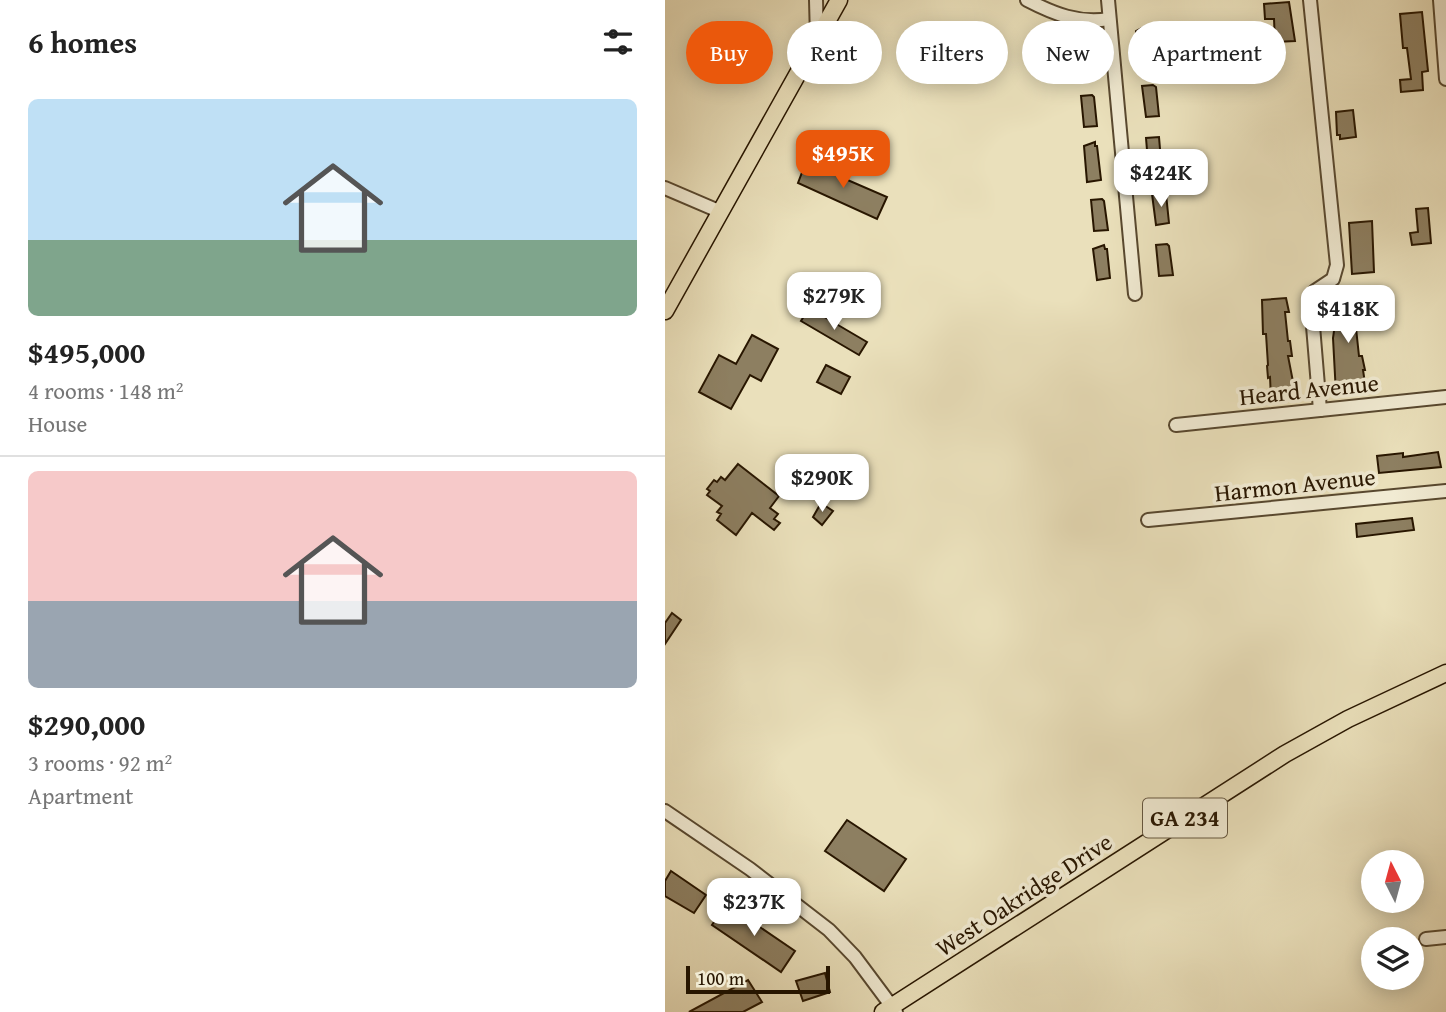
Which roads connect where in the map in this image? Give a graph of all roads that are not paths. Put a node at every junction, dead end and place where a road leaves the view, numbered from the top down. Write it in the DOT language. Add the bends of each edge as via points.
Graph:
graph roads {
  1 [pos="816,0"];
  2 [pos="839,0"];
  3 [pos="1027,0"];
  4 [pos="1108,0"];
  5 [pos="1311,0"];
  6 [pos="1440,0"];
  7 [pos="1109,19"];
  8 [pos="817,21"];
  9 [pos="827,21"];
  10 [pos="1446,79"];
  11 [pos="792,84"];
  12 [pos="665,188"];
  13 [pos="721,212"];
  14 [pos="1135,294"];
  15 [pos="665,311"];
  16 [pos="1446,397"];
  17 [pos="1320,410"];
  18 [pos="1177,425"];
  19 [pos="1446,491"];
  20 [pos="1148,520"];
  21 [pos="1446,673"];
  22 [pos="665,811"];
  23 [pos="1446,937"];
  24 [pos="1426,939"];
  25 [pos="890,1010"];
  1 -- 8 [label="street"];
  2 -- 9 [label="main road"];
  3 -- 7 [label="street" via="1073,19"];
  4 -- 7 [label="street"];
  5 -- 17 [label="street" via="1337,265 1332,279 1315,291 1311,302"];
  6 -- 10 [label="street"];
  7 -- 14 [label="street"];
  11 -- 13 [label="main road"];
  12 -- 13 [label="street"];
  13 -- 15 [label="main road"];
  16 -- 17 [label="street, Heard Avenue"];
  17 -- 18 [label="street, Heard Avenue"];
  19 -- 20 [label="street, Harmon Avenue"];
  21 -- 25 [label="main road, West Oakridge Drive / GA 234" via="1285,754"];
  22 -- 25 [label="street" via="829,930 855,957"];
  23 -- 24 [label="street"];
}
